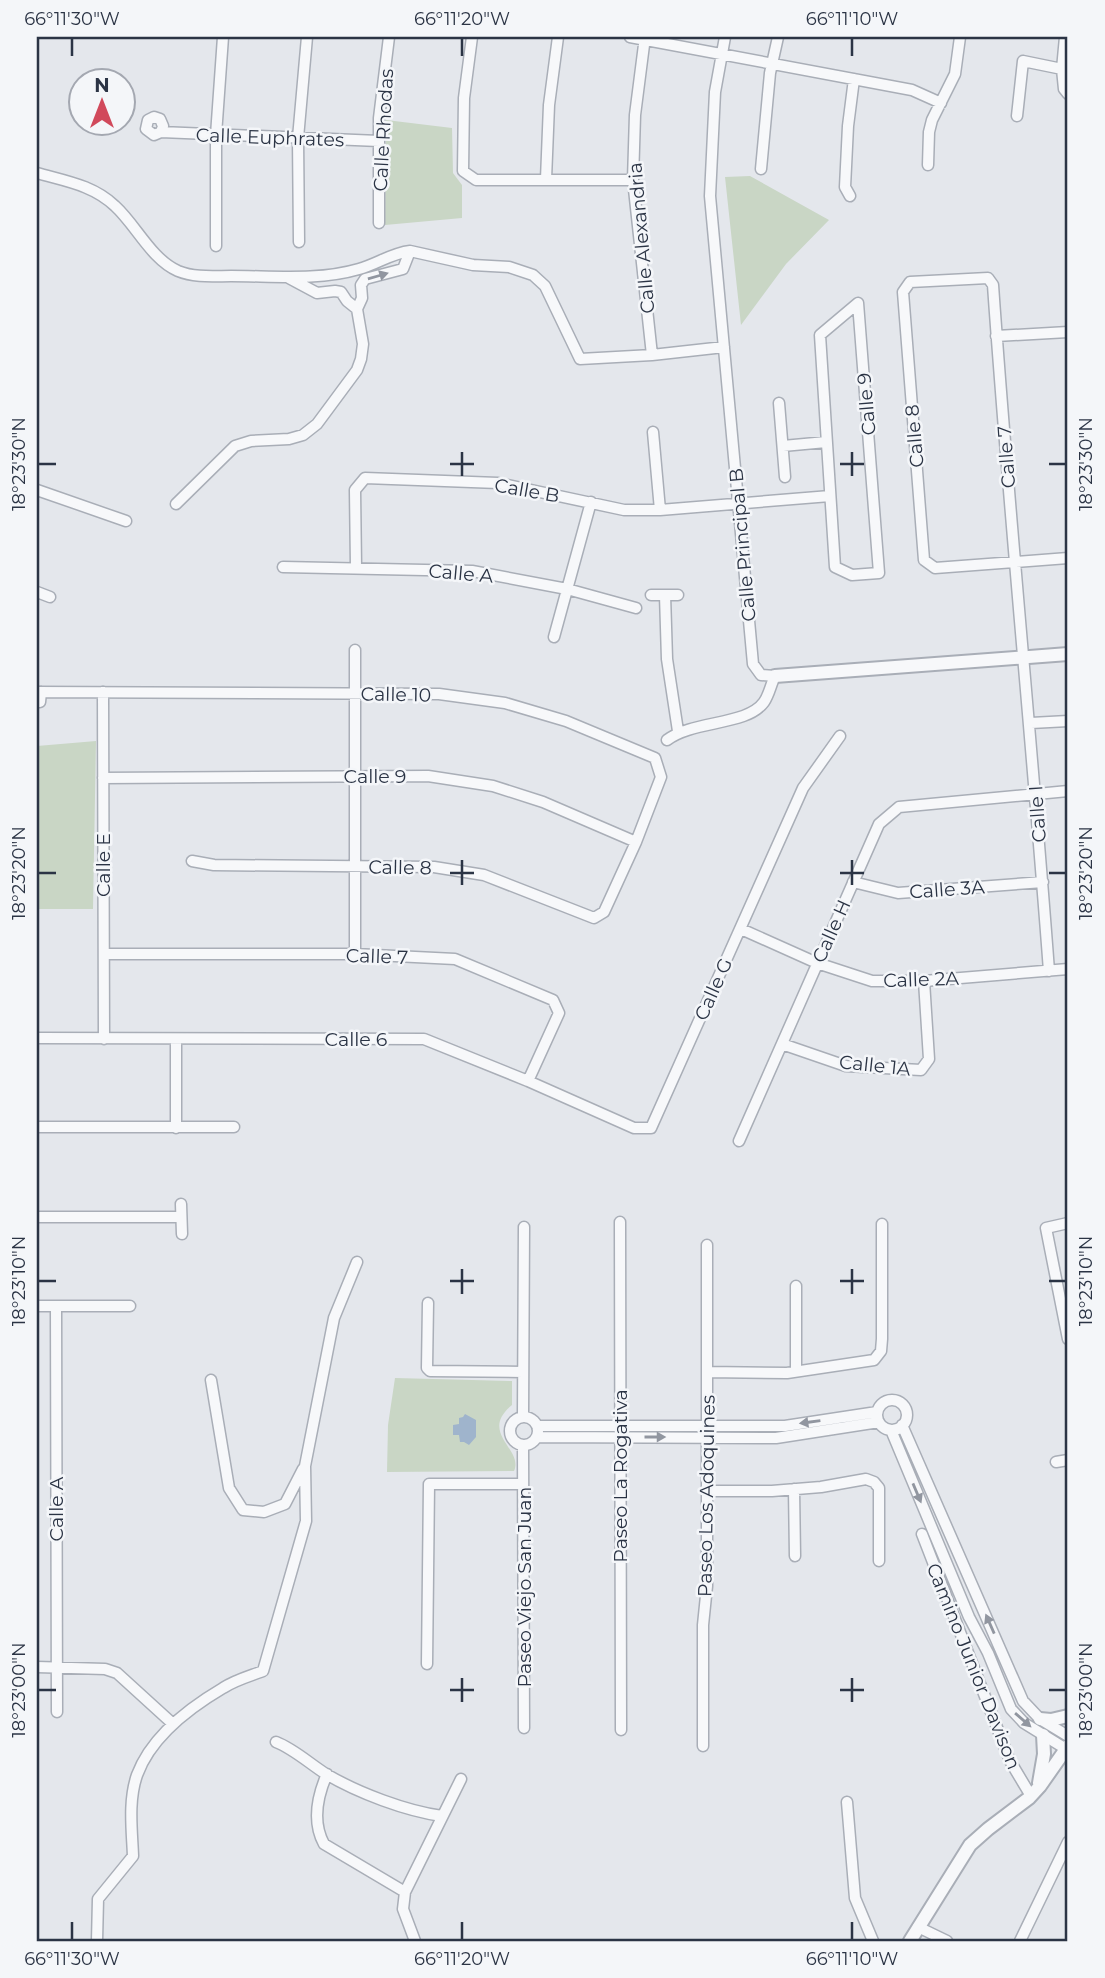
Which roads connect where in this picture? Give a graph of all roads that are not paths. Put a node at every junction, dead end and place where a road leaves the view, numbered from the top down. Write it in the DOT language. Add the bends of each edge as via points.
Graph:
graph roads {
  1 [pos="223,37"];
  2 [pos="307,37"];
  3 [pos="389,37"];
  4 [pos="472,37"];
  5 [pos="558,37"];
  6 [pos="631,37"];
  7 [pos="725,37"];
  8 [pos="778,37"];
  9 [pos="960,37"];
  10 [pos="1065,37"];
  11 [pos="645,38"];
  12 [pos="721,53"];
  13 [pos="772,63"];
  14 [pos="1062,69"];
  15 [pos="854,79"];
  16 [pos="1068,94"];
  17 [pos="941,103"];
  18 [pos="1017,116"];
  19 [pos="161,132"];
  20 [pos="216,135"];
  21 [pos="298,138"];
  22 [pos="379,141"];
  23 [pos="928,164"];
  24 [pos="761,169"];
  25 [pos="37,173"];
  26 [pos="547,179"];
  27 [pos="633,180"];
  28 [pos="850,196"];
  29 [pos="379,223"];
  30 [pos="299,242"];
  31 [pos="216,246"];
  32 [pos="410,251"];
  33 [pos="289,278"];
  34 [pos="969,279"];
  35 [pos="357,309"];
  36 [pos="1068,332"];
  37 [pos="996,336"];
  38 [pos="724,347"];
  39 [pos="652,355"];
  40 [pos="779,403"];
  41 [pos="653,432"];
  42 [pos="826,442"];
  43 [pos="783,446"];
  44 [pos="785,477"];
  45 [pos="37,490"];
  46 [pos="830,496"];
  47 [pos="591,502"];
  48 [pos="739,503"];
  49 [pos="176,504"];
  50 [pos="660,510"];
  51 [pos="126,521"];
  52 [pos="1068,558"];
  53 [pos="1014,562"];
  54 [pos="283,567"];
  55 [pos="356,567"];
  56 [pos="567,589"];
  57 [pos="37,592"];
  58 [pos="651,595"];
  59 [pos="665,595"];
  60 [pos="678,595"];
  61 [pos="50,597"];
  62 [pos="636,608"];
  63 [pos="554,636"];
  64 [pos="355,650"];
  65 [pos="1068,654"];
  66 [pos="1023,657"];
  67 [pos="775,676"];
  68 [pos="103,692"];
  69 [pos="355,693"];
  70 [pos="39,695"];
  71 [pos="1068,721"];
  72 [pos="1031,723"];
  73 [pos="678,731"];
  74 [pos="840,736"];
  75 [pos="667,740"];
  76 [pos="356,776"];
  77 [pos="103,778"];
  78 [pos="1068,791"];
  79 [pos="1036,793"];
  80 [pos="635,842"];
  81 [pos="192,861"];
  82 [pos="355,866"];
  83 [pos="853,882"];
  84 [pos="1043,882"];
  85 [pos="741,929"];
  86 [pos="104,954"];
  87 [pos="355,954"];
  88 [pos="817,963"];
  89 [pos="1068,969"];
  90 [pos="1049,971"];
  91 [pos="924,981"];
  92 [pos="37,1038"];
  93 [pos="104,1038"];
  94 [pos="176,1038"];
  95 [pos="782,1044"];
  96 [pos="528,1081"];
  97 [pos="37,1127"];
  98 [pos="234,1127"];
  99 [pos="176,1128"];
  100 [pos="739,1141"];
  101 [pos="181,1205"];
  102 [pos="37,1217"];
  103 [pos="181,1217"];
  104 [pos="620,1222"];
  105 [pos="1068,1223"];
  106 [pos="882,1224"];
  107 [pos="524,1227"];
  108 [pos="182,1234"];
  109 [pos="707,1245"];
  110 [pos="357,1262"];
  111 [pos="796,1286"];
  112 [pos="428,1303"];
  113 [pos="37,1306"];
  114 [pos="56,1306"];
  115 [pos="130,1306"];
  116 [pos="1068,1339"];
  117 [pos="796,1371"];
  118 [pos="523,1372"];
  119 [pos="707,1372"];
  120 [pos="211,1380"];
  121 [pos="523,1417"];
  122 [pos="878,1417"];
  123 [pos="902,1425"];
  124 [pos="620,1426"];
  125 [pos="707,1426"];
  126 [pos="891,1430"];
  127 [pos="537,1431"];
  128 [pos="619,1437"];
  129 [pos="708,1437"];
  130 [pos="523,1445"];
  131 [pos="1068,1460"];
  132 [pos="1056,1462"];
  133 [pos="305,1465"];
  134 [pos="523,1484"];
  135 [pos="794,1489"];
  136 [pos="708,1490"];
  137 [pos="922,1534"];
  138 [pos="795,1556"];
  139 [pos="879,1561"];
  140 [pos="427,1664"];
  141 [pos="56,1666"];
  142 [pos="37,1667"];
  143 [pos="57,1712"];
  144 [pos="1068,1716"];
  145 [pos="1040,1719"];
  146 [pos="173,1724"];
  147 [pos="524,1728"];
  148 [pos="621,1730"];
  149 [pos="1043,1735"];
  150 [pos="276,1742"];
  151 [pos="1068,1744"];
  152 [pos="703,1746"];
  153 [pos="327,1774"];
  154 [pos="461,1779"];
  155 [pos="1034,1793"];
  156 [pos="847,1802"];
  157 [pos="443,1816"];
  158 [pos="1068,1844"];
  159 [pos="405,1892"];
  160 [pos="918,1927"];
  161 [pos="97,1941"];
  162 [pos="415,1941"];
  163 [pos="873,1941"];
  164 [pos="910,1941"];
  165 [pos="947,1941"];
  166 [pos="1020,1941"];
  1 -- 20 [label="street"];
  2 -- 21 [label="street"];
  3 -- 22 [label="street, Calle Rhodas"];
  4 -- 26 [label="street" via="464,98 463,171 476,180"];
  5 -- 26 [label="street" via="549,105"];
  6 -- 11 [label="street"];
  7 -- 12 [label="street, Calle Principal B"];
  8 -- 13 [label="street"];
  9 -- 17 [label="street" via="955,74"];
  10 -- 14 [label="street"];
  11 -- 12 [label="street"];
  11 -- 27 [label="street, Calle Alexandria"];
  12 -- 13 [label="street"];
  12 -- 38 [label="street, Calle Principal B" via="710,196"];
  13 -- 15 [label="street"];
  13 -- 24 [label="street"];
  14 -- 16 [label="street"];
  14 -- 18 [label="street" via="1023,61"];
  15 -- 17 [label="street" via="912,90"];
  15 -- 28 [label="street" via="845,187"];
  17 -- 23 [label="street" via="929,132"];
  19 -- 20 [label="street, Calle Euphrates"];
  20 -- 21 [label="street, Calle Euphrates"];
  20 -- 31 [label="street"];
  21 -- 22 [label="street, Calle Euphrates"];
  21 -- 30 [label="street"];
  22 -- 29 [label="street, Calle Rhodas"];
  25 -- 33 [label="street" via="89,187 114,205 177,271 198,276"];
  26 -- 27 [label="street"];
  27 -- 39 [label="street, Calle Alexandria"];
  32 -- 33 [label="street" via="360,269"];
  35 -- 32 [label="street, one-way" via="363,282 403,269"];
  32 -- 39 [label="street" via="533,275 545,286 580,359"];
  33 -- 35 [label="street" via="317,293 341,292"];
  34 -- 37 [label="street, Calle 7" via="988,278 993,285"];
  34 -- 53 [label="street, Calle 8" via="910,282 903,292 924,561 935,568"];
  35 -- 49 [label="street" via="361,359 317,424 289,439 235,446"];
  36 -- 37 [label="street"];
  37 -- 53 [label="street, Calle 7"];
  38 -- 39 [label="street"];
  38 -- 48 [label="street, Calle Principal B"];
  40 -- 43 [label="street"];
  41 -- 50 [label="street"];
  42 -- 43 [label="street"];
  42 -- 46 [label="street, Calle 9"];
  42 -- 46 [label="street, Calle 9" via="820,335 858,303 879,573 852,575 835,567"];
  43 -- 44 [label="street"];
  45 -- 51 [label="street"];
  46 -- 48 [label="street"];
  47 -- 50 [label="street, Calle B" via="624,510"];
  47 -- 55 [label="street, Calle B" via="498,483 365,478 355,490"];
  47 -- 56 [label="street"];
  48 -- 50 [label="street, Calle B"];
  48 -- 67 [label="street, Calle Principal B" via="753,664 761,675"];
  52 -- 53 [label="street"];
  53 -- 66 [label="street, Calle 7"];
  54 -- 55 [label="street, Calle A"];
  55 -- 56 [label="street, Calle A" via="472,571"];
  56 -- 62 [label="street, Calle A"];
  56 -- 63 [label="street"];
  57 -- 61 [label="street"];
  58 -- 59 [label="street"];
  59 -- 60 [label="street"];
  59 -- 73 [label="street" via="667,659"];
  64 -- 69 [label="street"];
  65 -- 66 [label="street"];
  66 -- 67 [label="street"];
  66 -- 72 [label="street, Calle I"];
  67 -- 73 [label="street" via="764,702 751,713"];
  68 -- 69 [label="street, Calle 10"];
  68 -- 70 [label="street, Calle 10"];
  68 -- 77 [label="street, Calle E"];
  69 -- 76 [label="street"];
  69 -- 80 [label="street, Calle 10" via="439,694 505,704 566,721 655,758 661,777"];
  71 -- 72 [label="street"];
  72 -- 79 [label="street, Calle I"];
  73 -- 75 [label="street"];
  74 -- 85 [label="street, Calle G" via="803,788"];
  76 -- 77 [label="street, Calle 9"];
  76 -- 80 [label="street, Calle 9" via="428,776 494,786"];
  76 -- 82 [label="street"];
  77 -- 86 [label="street, Calle E"];
  78 -- 79 [label="street, Calle H"];
  79 -- 83 [label="street, Calle H" via="899,807 879,824"];
  79 -- 84 [label="street, Calle I"];
  80 -- 82 [label="street, Calle 8" via="604,912 594,918 485,875 434,867"];
  81 -- 82 [label="street, Calle 8" via="214,866"];
  82 -- 87 [label="street"];
  83 -- 84 [label="street, Calle 3A" via="898,893"];
  83 -- 88 [label="street, Calle H"];
  84 -- 90 [label="street, Calle I"];
  85 -- 88 [label="street, Calle 2A"];
  85 -- 96 [label="street, Calle G" via="651,1128 634,1128"];
  86 -- 87 [label="street, Calle 7"];
  86 -- 93 [label="street, Calle E"];
  87 -- 96 [label="street, Calle 7" via="455,959 553,1000 559,1013"];
  88 -- 91 [label="street, Calle 2A" via="872,981"];
  88 -- 95 [label="street, Calle H"];
  89 -- 90 [label="street, Calle 2A"];
  90 -- 91 [label="street, Calle 2A"];
  91 -- 95 [label="street, Calle 1A" via="929,1059 920,1070 846,1066"];
  92 -- 93 [label="street, Calle 6"];
  93 -- 94 [label="street, Calle 6"];
  94 -- 96 [label="street, Calle 6" via="424,1039"];
  94 -- 99 [label="street"];
  95 -- 100 [label="street, Calle H"];
  97 -- 99 [label="street"];
  98 -- 99 [label="street"];
  101 -- 103 [label="street"];
  102 -- 103 [label="street"];
  103 -- 108 [label="street"];
  104 -- 124 [label="street, Paseo La Rogativa"];
  105 -- 116 [label="street" via="1046,1228"];
  106 -- 117 [label="street" via="881,1351 874,1360"];
  107 -- 118 [label="street, Paseo Viejo San Juan"];
  109 -- 119 [label="street, Paseo Los Adoquines"];
  110 -- 133 [label="street" via="334,1318"];
  111 -- 117 [label="street"];
  112 -- 118 [label="street" via="430,1371"];
  113 -- 114 [label="street"];
  114 -- 115 [label="street"];
  114 -- 141 [label="street, Calle A"];
  117 -- 119 [label="street"];
  118 -- 121 [label="street, Paseo Viejo San Juan"];
  119 -- 125 [label="street, Paseo Los Adoquines"];
  120 -- 133 [label="street" via="229,1488 243,1510 264,1512 285,1504"];
  121 -- 127 [label="street" via="531,1418"];
  121 -- 130 [label="street, Paseo Viejo San Juan" via="513,1422 509,1431 513,1440"];
  122 -- 123 [label="street" via="887,1401 897,1401 906,1411"];
  122 -- 125 [label="street, one-way" via="785,1426"];
  122 -- 126 [label="street"];
  122 -- 129 [label="street" via="797,1436"];
  123 -- 126 [label="street"];
  145 -- 123 [label="street, one-way" via="1023,1701"];
  124 -- 125 [label="street"];
  124 -- 127 [label="street"];
  124 -- 128 [label="street, Paseo La Rogativa"];
  125 -- 129 [label="street, Paseo Los Adoquines"];
  126 -- 149 [label="street, one-way" via="1011,1709"];
  127 -- 128 [label="street"];
  127 -- 130 [label="street" via="531,1444"];
  128 -- 129 [label="street, one-way"];
  128 -- 148 [label="street, Paseo La Rogativa"];
  129 -- 136 [label="street, Paseo Los Adoquines"];
  130 -- 134 [label="street, Paseo Viejo San Juan"];
  131 -- 132 [label="street"];
  133 -- 146 [label="street" via="306,1521 263,1671 224,1687"];
  134 -- 140 [label="street" via="429,1484"];
  134 -- 147 [label="street, Paseo Viejo San Juan"];
  135 -- 136 [label="street"];
  135 -- 138 [label="street"];
  135 -- 139 [label="street" via="866,1479 874,1482 879,1488"];
  136 -- 152 [label="street, Paseo Los Adoquines"];
  137 -- 155 [label="street, Camino Junior Davison" via="1010,1761"];
  141 -- 142 [label="street"];
  141 -- 143 [label="street, Calle A"];
  141 -- 146 [label="street" via="117,1673"];
  144 -- 145 [label="street"];
  145 -- 151 [label="street"];
  146 -- 161 [label="street" via="137,1776 131,1813 134,1856 98,1899"];
  149 -- 151 [label="street"];
  149 -- 155 [label="street" via="1044,1754"];
  150 -- 153 [label="street"];
  151 -- 155 [label="street"];
  153 -- 157 [label="street" via="359,1790"];
  153 -- 159 [label="street" via="316,1821 324,1844"];
  154 -- 157 [label="street"];
  155 -- 160 [label="street" via="970,1845"];
  156 -- 163 [label="street" via="855,1898"];
  157 -- 159 [label="street"];
  158 -- 166 [label="street"];
  159 -- 162 [label="street" via="403,1909"];
  160 -- 164 [label="street"];
  160 -- 165 [label="street"];
}
